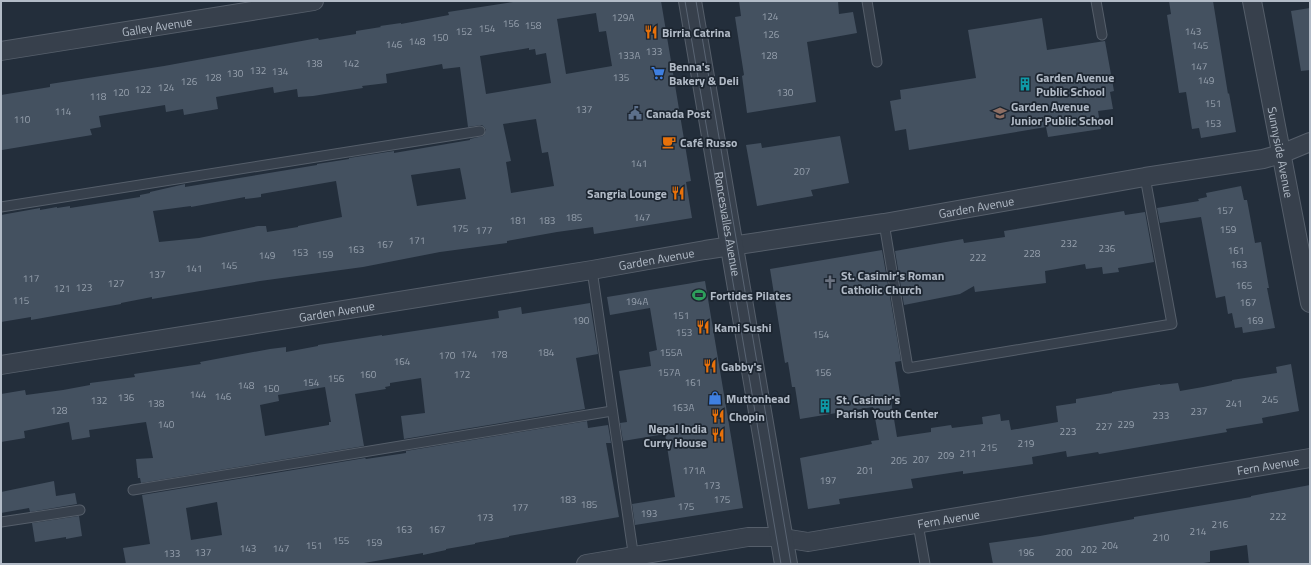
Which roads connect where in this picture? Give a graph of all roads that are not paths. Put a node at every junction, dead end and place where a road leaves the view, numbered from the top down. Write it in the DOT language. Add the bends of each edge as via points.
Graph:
graph roads {
  1 [pos="314,1"];
  2 [pos="690,1"];
  3 [pos="867,1"];
  4 [pos="1096,1"];
  5 [pos="1252,1"];
  6 [pos="1102,35"];
  7 [pos="1,51"];
  8 [pos="877,62"];
  9 [pos="480,131"];
  10 [pos="1310,142"];
  11 [pos="1281,154"];
  12 [pos="1145,177"];
  13 [pos="1,207"];
  14 [pos="884,223"];
  15 [pos="732,246"];
  16 [pos="592,270"];
  17 [pos="1310,303"];
  18 [pos="1,365"];
  19 [pos="612,411"];
  20 [pos="1310,458"];
  21 [pos="133,490"];
  22 [pos="80,510"];
  23 [pos="1,522"];
  24 [pos="918,524"];
  25 [pos="782,538"];
  26 [pos="634,560"];
  27 [pos="586,564"];
  28 [pos="786,564"];
  29 [pos="925,564"];
  1 -- 7 [label="street, Galley Avenue"];
  2 -- 15 [label="street, Roncesvalles Avenue"];
  3 -- 8 [label="lane"];
  4 -- 6 [label="lane"];
  5 -- 11 [label="street, Sunnyside Avenue"];
  9 -- 13 [label="lane"];
  10 -- 11 [label="street, Garden Avenue"];
  11 -- 12 [label="street, Garden Avenue"];
  11 -- 17 [label="street, Sunnyside Avenue"];
  12 -- 14 [label="street, Garden Avenue"];
  12 -- 14 [label="lane" via="1172,324 908,368"];
  14 -- 15 [label="street, Garden Avenue"];
  15 -- 16 [label="street, Garden Avenue"];
  15 -- 25 [label="street, Roncesvalles Avenue"];
  16 -- 18 [label="street, Garden Avenue"];
  16 -- 19 [label="lane"];
  19 -- 21 [label="lane"];
  19 -- 26 [label="lane"];
  20 -- 24 [label="street, Fern Avenue"];
  22 -- 23 [label="lane"];
  24 -- 25 [label="street, Fern Avenue" via="808,542"];
  24 -- 29 [label="lane"];
  25 -- 26 [label="street, Fern Avenue" via="748,537"];
  25 -- 28 [label="street, Roncesvalles Avenue"];
  26 -- 27 [label="street, Fern Avenue"];
}
